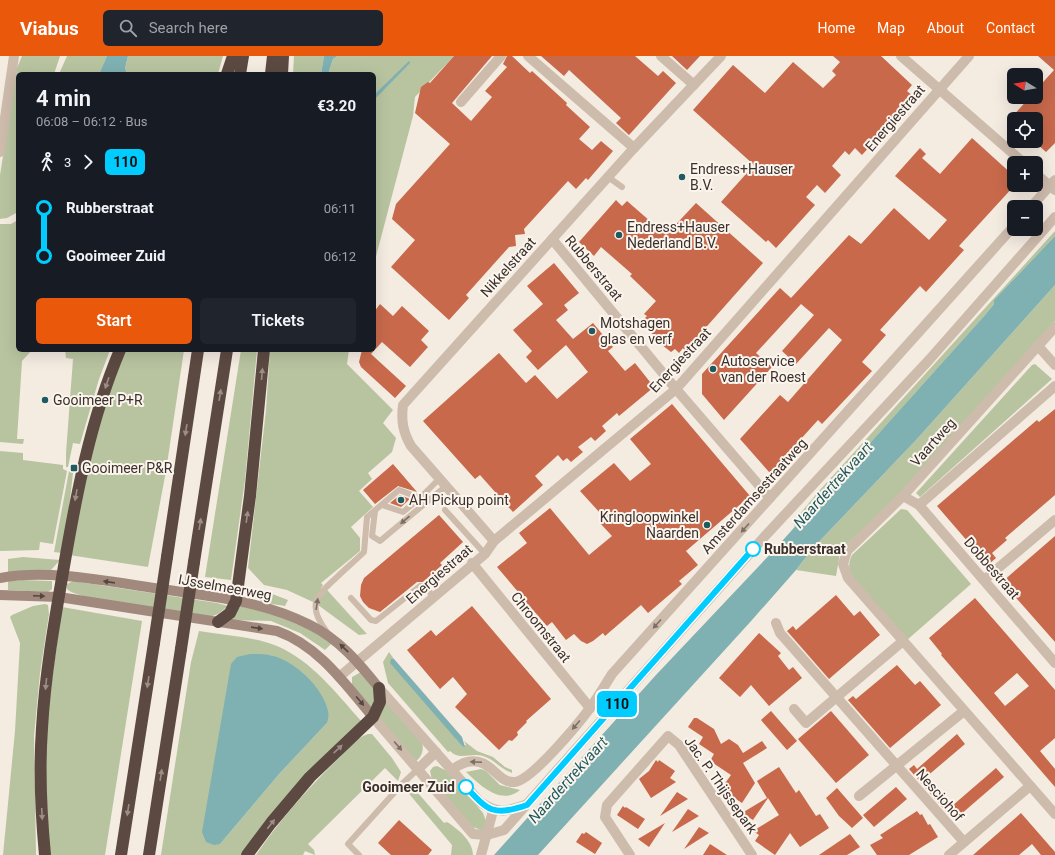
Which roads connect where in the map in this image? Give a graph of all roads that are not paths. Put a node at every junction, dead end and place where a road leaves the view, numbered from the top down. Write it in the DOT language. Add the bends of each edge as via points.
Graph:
graph roads {
  1 [pos="14,56"];
  2 [pos="233,56"];
  3 [pos="243,56"];
  4 [pos="273,56"];
  5 [pos="284,56"];
  6 [pos="502,56"];
  7 [pos="528,56"];
  8 [pos="661,56"];
  9 [pos="721,56"];
  10 [pos="901,56"];
  11 [pos="969,56"];
  12 [pos="228,72"];
  13 [pos="240,72"];
  14 [pos="270,72"];
  15 [pos="282,72"];
  16 [pos="694,85"];
  17 [pos="939,89"];
  18 [pos="461,102"];
  19 [pos="634,148"];
  20 [pos="0,152"];
  21 [pos="1016,156"];
  22 [pos="608,177"];
  23 [pos="1043,179"];
  24 [pos="1053,186"];
  25 [pos="622,187"];
  26 [pos="1038,200"];
  27 [pos="1055,217"];
  28 [pos="1007,234"];
  29 [pos="552,239"];
  30 [pos="1055,327"];
  31 [pos="1038,346"];
  32 [pos="119,352"];
  33 [pos="198,352"];
  34 [pos="227,352"];
  35 [pos="264,352"];
  36 [pos="1055,364"];
  37 [pos="1055,386"];
  38 [pos="676,389"];
  39 [pos="443,483"];
  40 [pos="903,496"];
  41 [pos="420,498"];
  42 [pos="770,498"];
  43 [pos="382,505"];
  44 [pos="919,505"];
  45 [pos="445,510"];
  46 [pos="375,511"];
  47 [pos="1055,520"];
  48 [pos="494,541"];
  49 [pos="485,554"];
  50 [pos="472,563"];
  51 [pos="62,575"];
  52 [pos="0,578"];
  53 [pos="984,580"];
  54 [pos="0,595"];
  55 [pos="59,597"];
  56 [pos="434,597"];
  57 [pos="351,598"];
  58 [pos="236,601"];
  59 [pos="218,622"];
  60 [pos="776,623"];
  61 [pos="332,638"];
  62 [pos="903,641"];
  63 [pos="1053,658"];
  64 [pos="358,662"];
  65 [pos="339,677"];
  66 [pos="379,688"];
  67 [pos="836,698"];
  68 [pos="590,708"];
  69 [pos="794,709"];
  70 [pos="964,711"];
  71 [pos="373,717"];
  72 [pos="436,752"];
  73 [pos="896,766"];
  74 [pos="418,769"];
  75 [pos="452,771"];
  76 [pos="1030,786"];
  77 [pos="859,796"];
  78 [pos="527,805"];
  79 [pos="492,811"];
  80 [pos="1055,814"];
  81 [pos="487,835"];
  82 [pos="964,842"];
  83 [pos="45,855"];
  84 [pos="121,855"];
  85 [pos="149,855"];
  86 [pos="247,855"];
  87 [pos="359,855"];
  88 [pos="481,855"];
  89 [pos="630,855"];
  90 [pos="752,855"];
  91 [pos="949,855"];
  1 -- 20 [label="street"];
  2 -- 12 [label="highway"];
  3 -- 13 [label="highway"];
  4 -- 14 [label="highway"];
  5 -- 15 [label="highway"];
  6 -- 18 [label="street"];
  7 -- 19 [label="street"];
  8 -- 16 [label="street"];
  9 -- 16 [label="street, Nikkelstraat"];
  10 -- 17 [label="street"];
  11 -- 17 [label="street, Energiestraat"];
  16 -- 19 [label="street, Nikkelstraat"];
  17 -- 21 [label="street"];
  17 -- 38 [label="street, Energiestraat"];
  19 -- 22 [label="street, Nikkelstraat"];
  22 -- 25 [label="lane"];
  22 -- 29 [label="street, Nikkelstraat"];
  23 -- 24 [label="street"];
  24 -- 26 [label="street"];
  27 -- 78 [label="street" via="929,360 765,536"];
  28 -- 42 [label="street, Amsterdamsestraatweg"];
  29 -- 38 [label="street, Rubberstraat"];
  29 -- 39 [label="street, Nikkelstraat" via="403,405 404,434"];
  30 -- 31 [label="street, Vaartweg"];
  31 -- 36 [label="street"];
  31 -- 40 [label="street, Vaartweg"];
  32 -- 51 [label="highway, one-way" via="90,438"];
  33 -- 84 [label="highway, one-way, bridge"];
  85 -- 34 [label="highway, one-way, bridge"];
  58 -- 35 [label="highway, one-way" via="250,496"];
  37 -- 44 [label="street"];
  38 -- 42 [label="street, Rubberstraat"];
  38 -- 48 [label="street, Energiestraat"];
  39 -- 41 [label="lane"];
  39 -- 46 [label="lane, one-way" via="380,541 372,536"];
  39 -- 48 [label="street"];
  40 -- 44 [label="street, Dobbestraat"];
  40 -- 62 [label="street, Vaartweg" via="847,551 844,564 848,578"];
  41 -- 43 [label="lane" via="403,512"];
  41 -- 43 [label="lane" via="399,490"];
  42 -- 68 [label="street, Amsterdamsestraatweg, one-way" via="612,674"];
  43 -- 46 [label="lane"];
  44 -- 53 [label="street, Dobbestraat"];
  45 -- 49 [label="lane"];
  61 -- 46 [label="lane, one-way" via="317,617 316,603 322,590 364,552 367,517"];
  47 -- 53 [label="street"];
  48 -- 49 [label="street, Energiestraat"];
  49 -- 50 [label="street, Energiestraat"];
  50 -- 56 [label="street, Energiestraat"];
  50 -- 68 [label="street, Chroomstraat"];
  51 -- 52 [label="main road, IJsselmeerweg"];
  51 -- 55 [label="highway"];
  58 -- 51 [label="main road, IJsselmeerweg, one-way"];
  53 -- 63 [label="street, Dobbestraat"];
  54 -- 55 [label="main road, one-way"];
  55 -- 59 [label="main road"];
  55 -- 83 [label="highway, one-way" via="42,728 41,797"];
  56 -- 57 [label="lane" via="424,586 420,586 376,621 370,620"];
  56 -- 64 [label="street, Energiestraat"];
  58 -- 59 [label="highway" via="230,613"];
  58 -- 61 [label="main road, IJsselmeerweg" via="270,608 294,617"];
  59 -- 65 [label="main road, one-way" via="266,629 287,635 315,652"];
  60 -- 67 [label="street, Nesciohof" via="780,633"];
  64 -- 61 [label="main road, IJsselmeerweg, one-way"];
  62 -- 67 [label="street"];
  62 -- 70 [label="street"];
  64 -- 65 [label="street, Energiestraat"];
  64 -- 66 [label="main road, IJsselmeerweg"];
  65 -- 71 [label="main road, one-way"];
  66 -- 71 [label="highway" via="380,702"];
  66 -- 72 [label="street, IJsselmeerweg"];
  67 -- 69 [label="street" via="806,723"];
  67 -- 73 [label="street, Nesciohof"];
  68 -- 75 [label="street, Amsterdamsestraatweg, one-way" via="538,767 522,780 506,780 488,766 475,761 456,766"];
  70 -- 73 [label="street"];
  70 -- 76 [label="street"];
  71 -- 74 [label="street, one-way"];
  86 -- 71 [label="highway, one-way" via="310,777"];
  72 -- 74 [label="street"];
  72 -- 75 [label="street, IJsselmeerweg"];
  73 -- 77 [label="street, Nesciohof"];
  73 -- 82 [label="street, Nesciohof"];
  74 -- 81 [label="street" via="473,834"];
  74 -- 87 [label="lane" via="348,844"];
  75 -- 79 [label="street, IJsselmeerweg" via="480,802"];
  76 -- 80 [label="street"];
  76 -- 82 [label="street"];
  78 -- 79 [label="street" via="507,812"];
  78 -- 81 [label="street" via="504,830"];
  79 -- 81 [label="street"];
  81 -- 88 [label="street"];
  82 -- 91 [label="street"];
  89 -- 90 [label="street, Jac. P. Thijssepark" via="606,816 608,806 668,736 679,745"];
}
